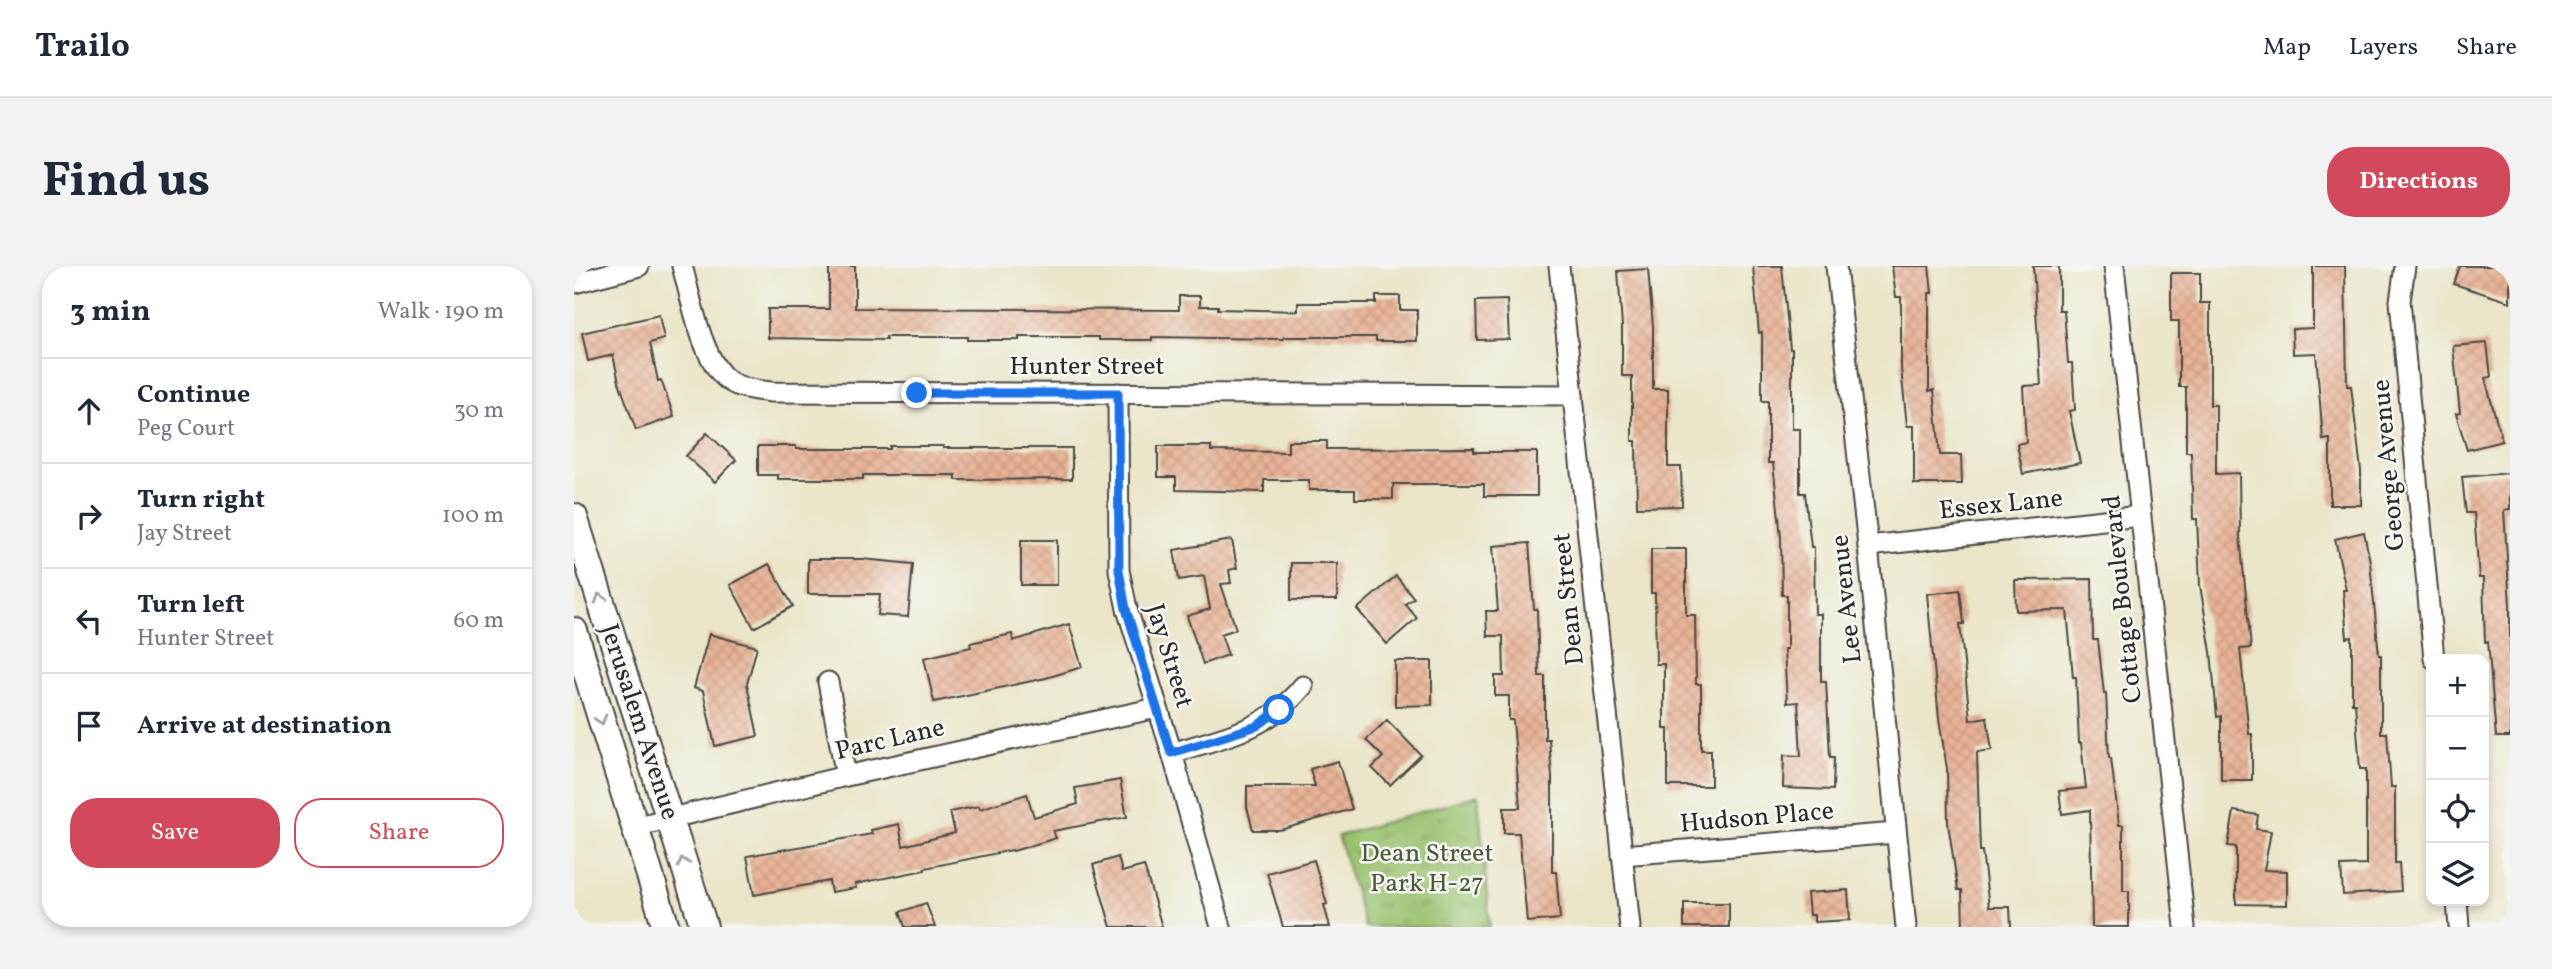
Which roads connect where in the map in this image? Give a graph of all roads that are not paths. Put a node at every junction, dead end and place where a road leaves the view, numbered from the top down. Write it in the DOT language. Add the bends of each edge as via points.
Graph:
graph roads {
  1 [pos="639,266"];
  2 [pos="682,266"];
  3 [pos="1559,266"];
  4 [pos="1836,266"];
  5 [pos="2114,266"];
  6 [pos="2405,266"];
  7 [pos="574,284"];
  8 [pos="1118,393"];
  9 [pos="1573,395"];
  10 [pos="2140,516"];
  11 [pos="574,517"];
  12 [pos="1868,546"];
  13 [pos="574,631"];
  14 [pos="2434,654"];
  15 [pos="828,682"];
  16 [pos="1303,686"];
  17 [pos="1157,708"];
  18 [pos="1171,753"];
  19 [pos="846,776"];
  20 [pos="670,819"];
  21 [pos="634,827"];
  22 [pos="1896,833"];
  23 [pos="1622,855"];
  24 [pos="2457,906"];
  25 [pos="666,927"];
  26 [pos="704,927"];
  27 [pos="1222,927"];
  28 [pos="1630,927"];
  29 [pos="1906,927"];
  30 [pos="2185,927"];
  31 [pos="2459,927"];
  1 -- 7 [label="street"];
  2 -- 8 [label="street, Hunter Street" via="708,352 719,371 739,386 771,392"];
  3 -- 9 [label="street, Dean Street"];
  4 -- 12 [label="street, Lee Avenue"];
  5 -- 10 [label="street, Cottage Boulevard"];
  6 -- 14 [label="street, George Avenue" via="2400,301"];
  8 -- 9 [label="street, Hunter Street"];
  8 -- 17 [label="street, Jay Street" via="1119,570 1126,609"];
  9 -- 23 [label="street, Dean Street"];
  10 -- 12 [label="street, Essex Lane"];
  10 -- 30 [label="street, Cottage Boulevard"];
  20 -- 11 [label="main road, Jerusalem Avenue, one-way"];
  12 -- 22 [label="street, Lee Avenue"];
  13 -- 21 [label="main road, Jerusalem Avenue, one-way"];
  15 -- 19 [label="street"];
  16 -- 18 [label="street" via="1257,726"];
  17 -- 18 [label="street, Jay Street"];
  17 -- 19 [label="street, Parc Lane"];
  18 -- 27 [label="street, Jay Street"];
  19 -- 20 [label="street, Parc Lane"];
  20 -- 21 [label="street, Parc Lane"];
  26 -- 20 [label="main road, Jerusalem Avenue, one-way"];
  21 -- 25 [label="main road, Jerusalem Avenue"];
  22 -- 23 [label="street, Hudson Place"];
  22 -- 29 [label="street, Lee Avenue"];
  23 -- 28 [label="street, Dean Street"];
  24 -- 31 [label="street"];
}
